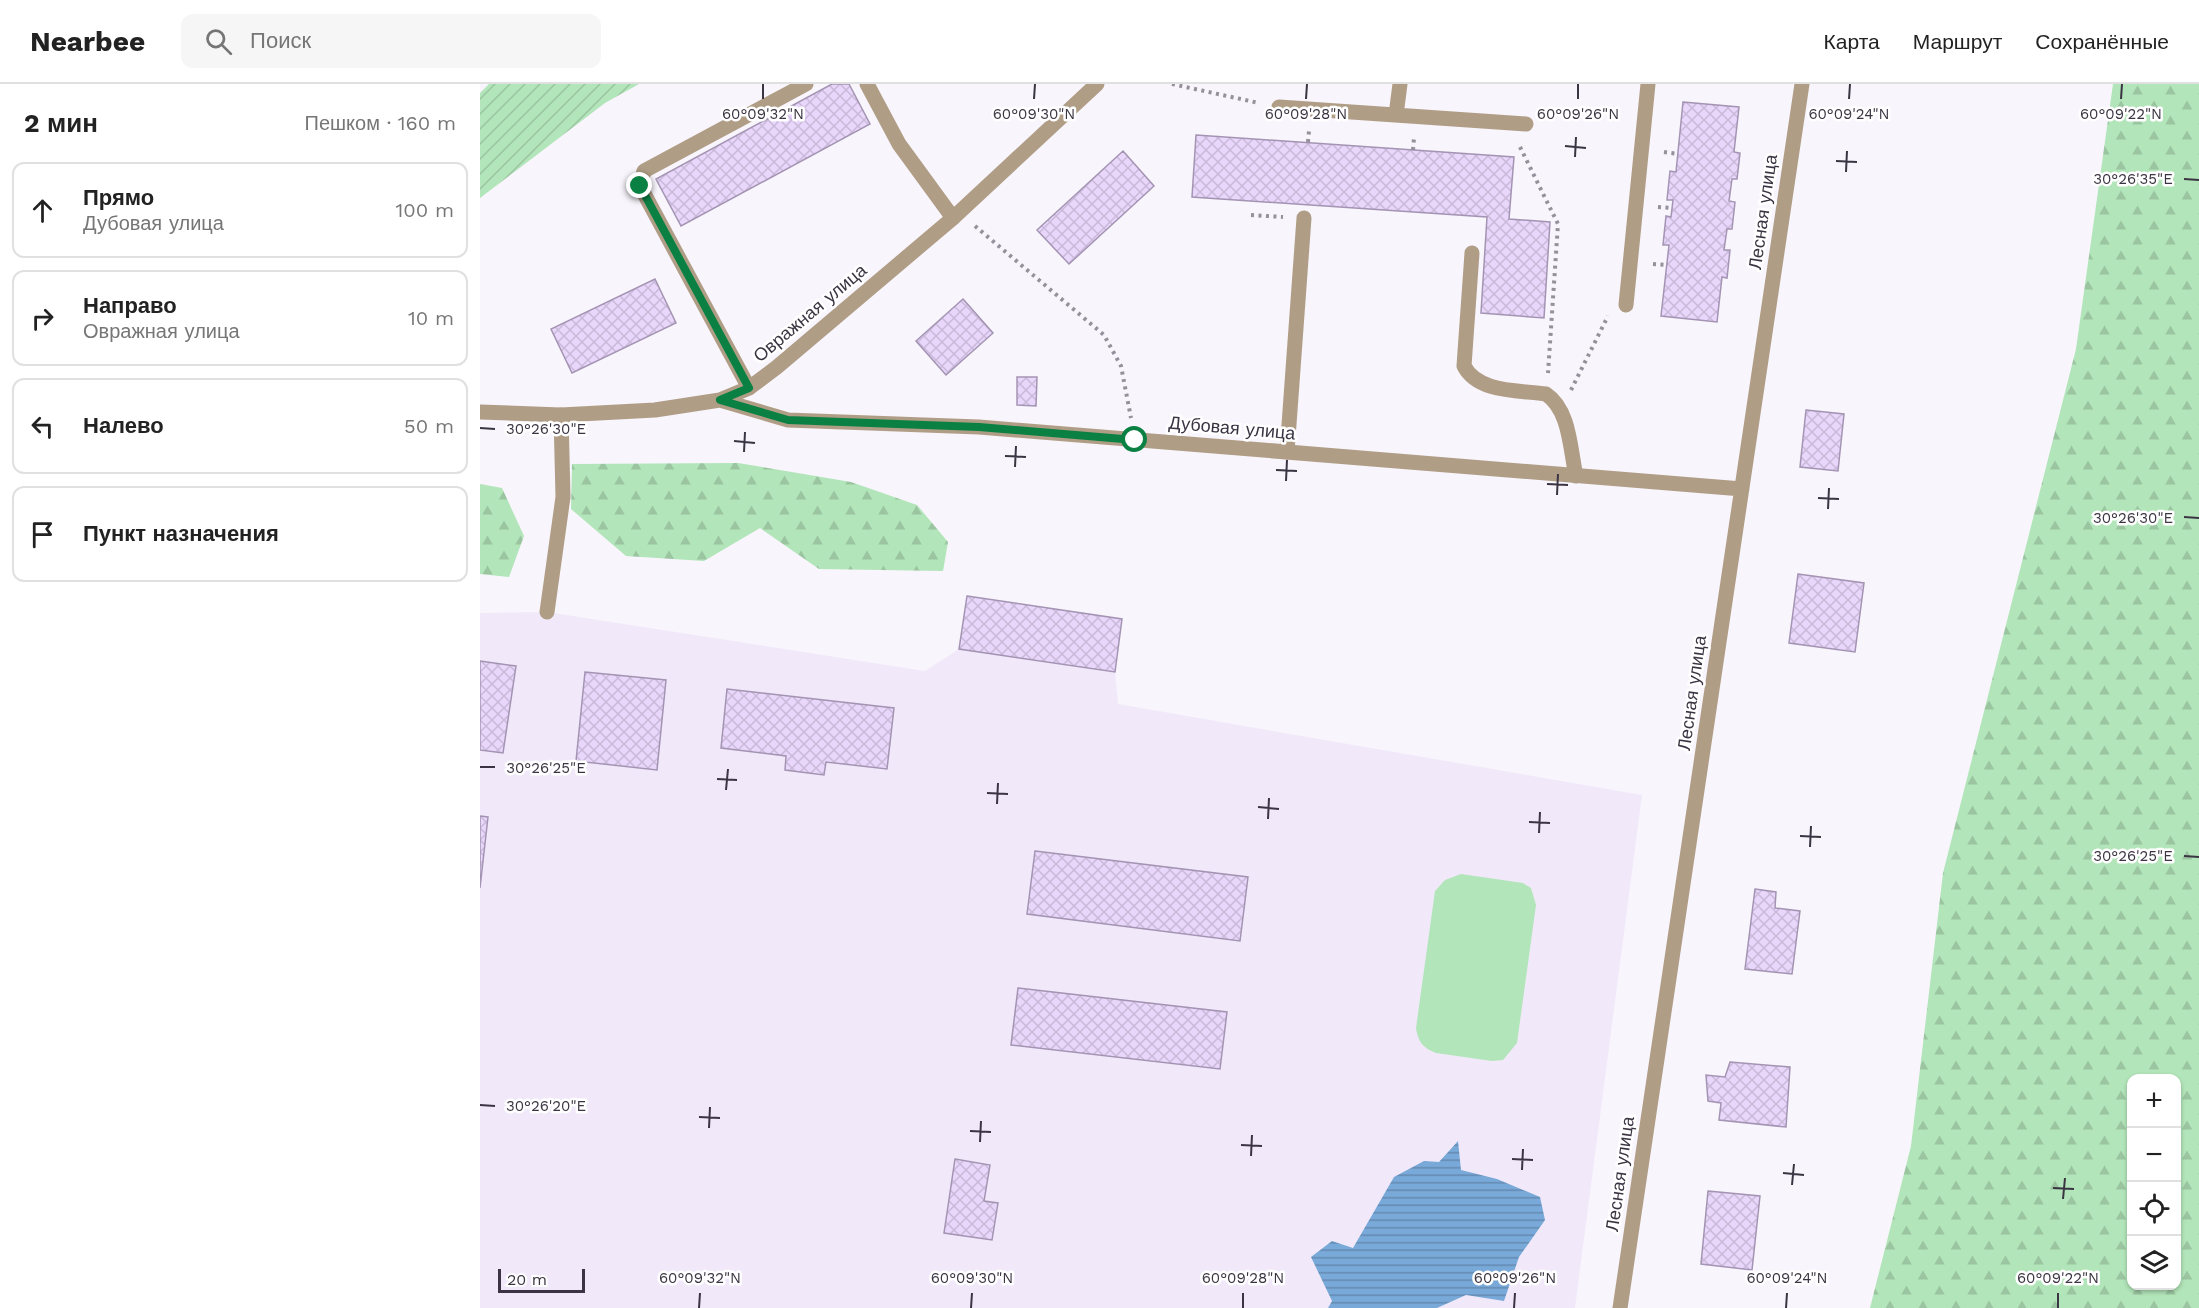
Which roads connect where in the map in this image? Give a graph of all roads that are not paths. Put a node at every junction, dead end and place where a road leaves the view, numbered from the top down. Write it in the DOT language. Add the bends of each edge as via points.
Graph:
graph roads {
  1 [pos="806,84"];
  2 [pos="867,84"];
  3 [pos="1097,84"];
  4 [pos="1400,84"];
  5 [pos="1648,84"];
  6 [pos="1802,84"];
  7 [pos="1279,107"];
  8 [pos="1396,115"];
  9 [pos="1526,124"];
  10 [pos="953,218"];
  11 [pos="1304,218"];
  12 [pos="1472,253"];
  13 [pos="1626,304"];
  14 [pos="749,388"];
  15 [pos="720,400"];
  16 [pos="480,412"];
  17 [pos="561,415"];
  18 [pos="1287,452"];
  19 [pos="1576,476"];
  20 [pos="1742,489"];
  21 [pos="546,612"];
  22 [pos="1620,1308"];
  1 -- 14 [label="street" via="644,171 640,186"];
  2 -- 10 [label="street" via="899,144"];
  3 -- 10 [label="street, Овражная улица"];
  4 -- 8 [label="street"];
  5 -- 13 [label="street"];
  6 -- 20 [label="street, Лесная улица"];
  7 -- 8 [label="street"];
  8 -- 9 [label="street"];
  10 -- 14 [label="street, Овражная улица"];
  11 -- 18 [label="street"];
  12 -- 19 [label="street" via="1464,366 1479,384 1546,394 1555,400 1562,410"];
  14 -- 15 [label="street, Овражная улица"];
  15 -- 17 [label="street, Овражная улица" via="655,410"];
  15 -- 18 [label="street, Дубовая улица" via="788,420 979,427"];
  16 -- 17 [label="street, Овражная улица"];
  17 -- 21 [label="street" via="563,496"];
  18 -- 19 [label="street, Дубовая улица"];
  19 -- 20 [label="street, Дубовая улица"];
  20 -- 22 [label="street, Лесная улица"];
}
